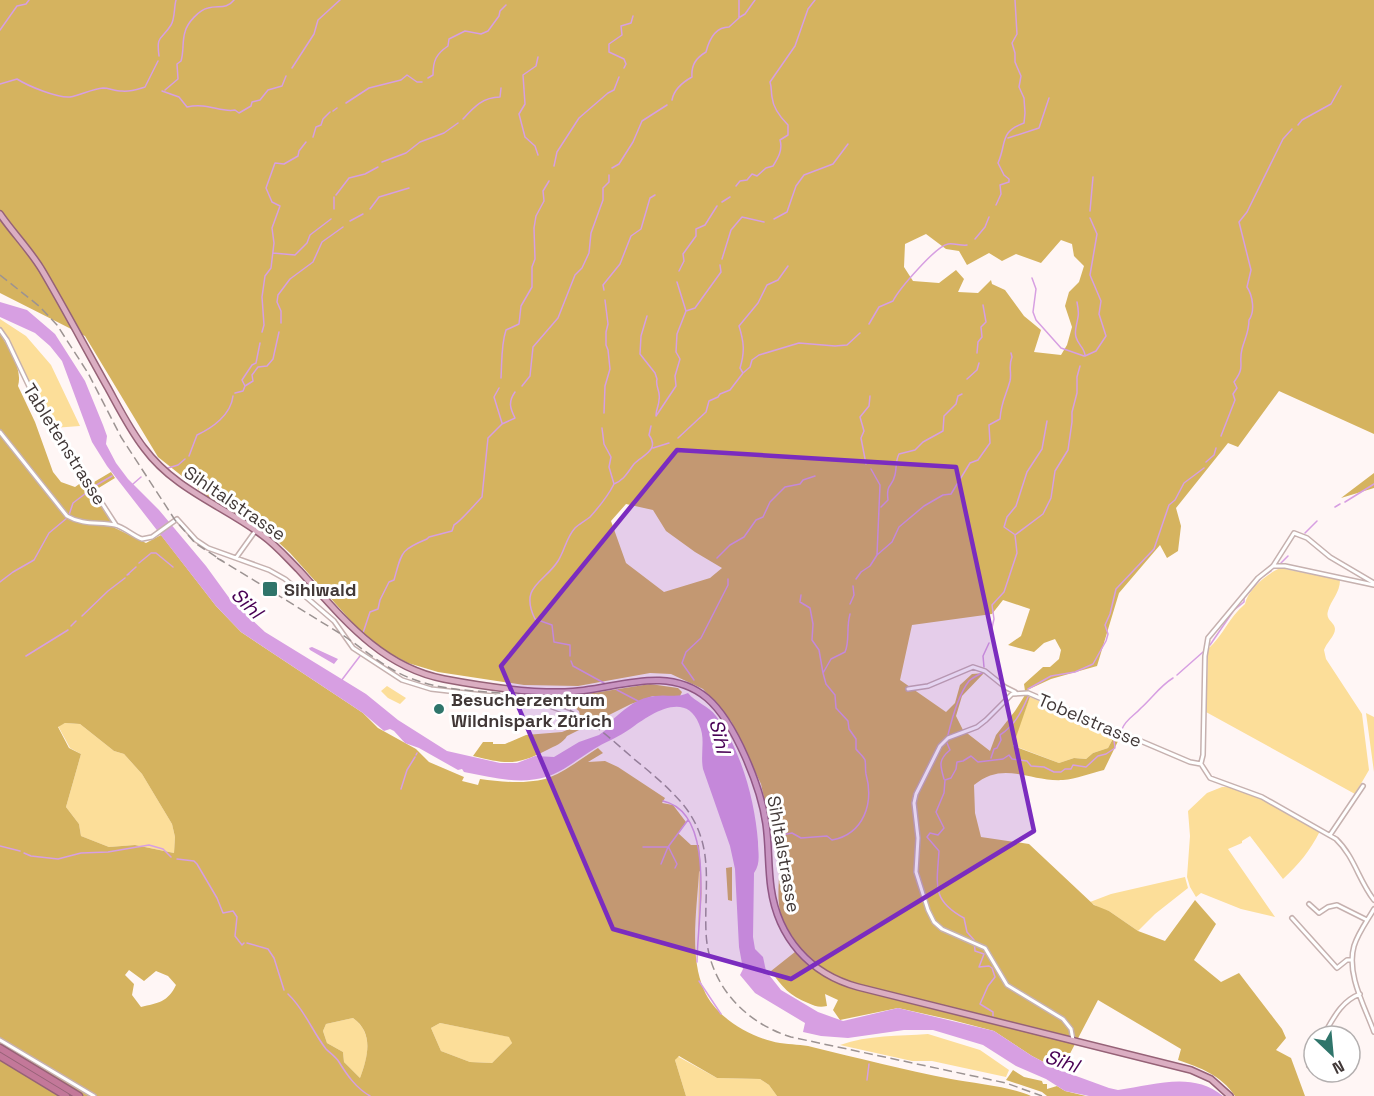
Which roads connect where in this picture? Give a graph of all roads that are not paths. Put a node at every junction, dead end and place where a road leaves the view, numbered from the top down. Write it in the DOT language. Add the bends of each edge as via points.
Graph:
graph roads {
  1 [pos="0,214"];
  2 [pos="0,330"];
  3 [pos="0,432"];
  4 [pos="116,525"];
  5 [pos="256,530"];
  6 [pos="236,558"];
  7 [pos="1273,566"];
  8 [pos="1374,584"];
  9 [pos="1005,687"];
  10 [pos="908,689"];
  11 [pos="1017,692"];
  12 [pos="1005,699"];
  13 [pos="570,725"];
  14 [pos="1201,764"];
  15 [pos="1362,786"];
  16 [pos="1330,835"];
  17 [pos="1374,900"];
  18 [pos="1309,903"];
  19 [pos="1374,909"];
  20 [pos="1292,918"];
  21 [pos="1367,920"];
  22 [pos="1352,960"];
  23 [pos="1360,994"];
  24 [pos="1330,1024"];
  25 [pos="1374,1032"];
  26 [pos="0,1040"];
  27 [pos="1072,1040"];
  28 [pos="0,1048"];
  29 [pos="0,1056"];
  30 [pos="66,1096"];
  31 [pos="79,1096"];
  32 [pos="94,1096"];
  33 [pos="1230,1096"];
  1 -- 5 [label="main road, Sihltalstrasse" via="40,266 146,452 182,485"];
  2 -- 4 [label="street, Tabletenstrasse" via="36,401"];
  3 -- 4 [label="street" via="67,516"];
  4 -- 6 [label="street" via="142,539 177,519 208,548"];
  5 -- 6 [label="street"];
  5 -- 27 [label="main road, Sihltalstrasse" via="364,640 415,671 453,681 551,692 663,680 700,693 724,718 754,780 765,819 775,907 784,931 805,959 830,977 853,986"];
  6 -- 13 [label="street" via="285,579 337,623 353,648 402,680 431,689 536,701 570,713"];
  7 -- 8 [label="street"];
  7 -- 8 [label="street" via="1294,533"];
  7 -- 14 [label="street" via="1258,578 1208,638"];
  9 -- 10 [label="street" via="985,670 973,667 928,686"];
  9 -- 11 [label="street"];
  9 -- 12 [label="street"];
  11 -- 12 [label="street, Tobelstrasse"];
  11 -- 14 [label="street, Tobelstrasse" via="1028,693"];
  12 -- 27 [label="street, Tobelstrasse" via="977,727 944,741 918,787 914,803 916,872 934,922 985,948 1007,985 1067,1023"];
  14 -- 16 [label="street" via="1210,778 1262,797"];
  15 -- 16 [label="street"];
  16 -- 17 [label="street" via="1346,849"];
  18 -- 21 [label="street" via="1319,913 1337,905"];
  19 -- 21 [label="street"];
  20 -- 22 [label="street" via="1337,968"];
  21 -- 22 [label="street" via="1356,940"];
  22 -- 23 [label="street"];
  23 -- 24 [label="street" via="1341,1007"];
  23 -- 25 [label="street"];
  26 -- 32 [label="street"];
  27 -- 33 [label="main road, Sihltalstrasse" via="1194,1071"];
  28 -- 31 [label="highway"];
  29 -- 30 [label="highway"];
}
